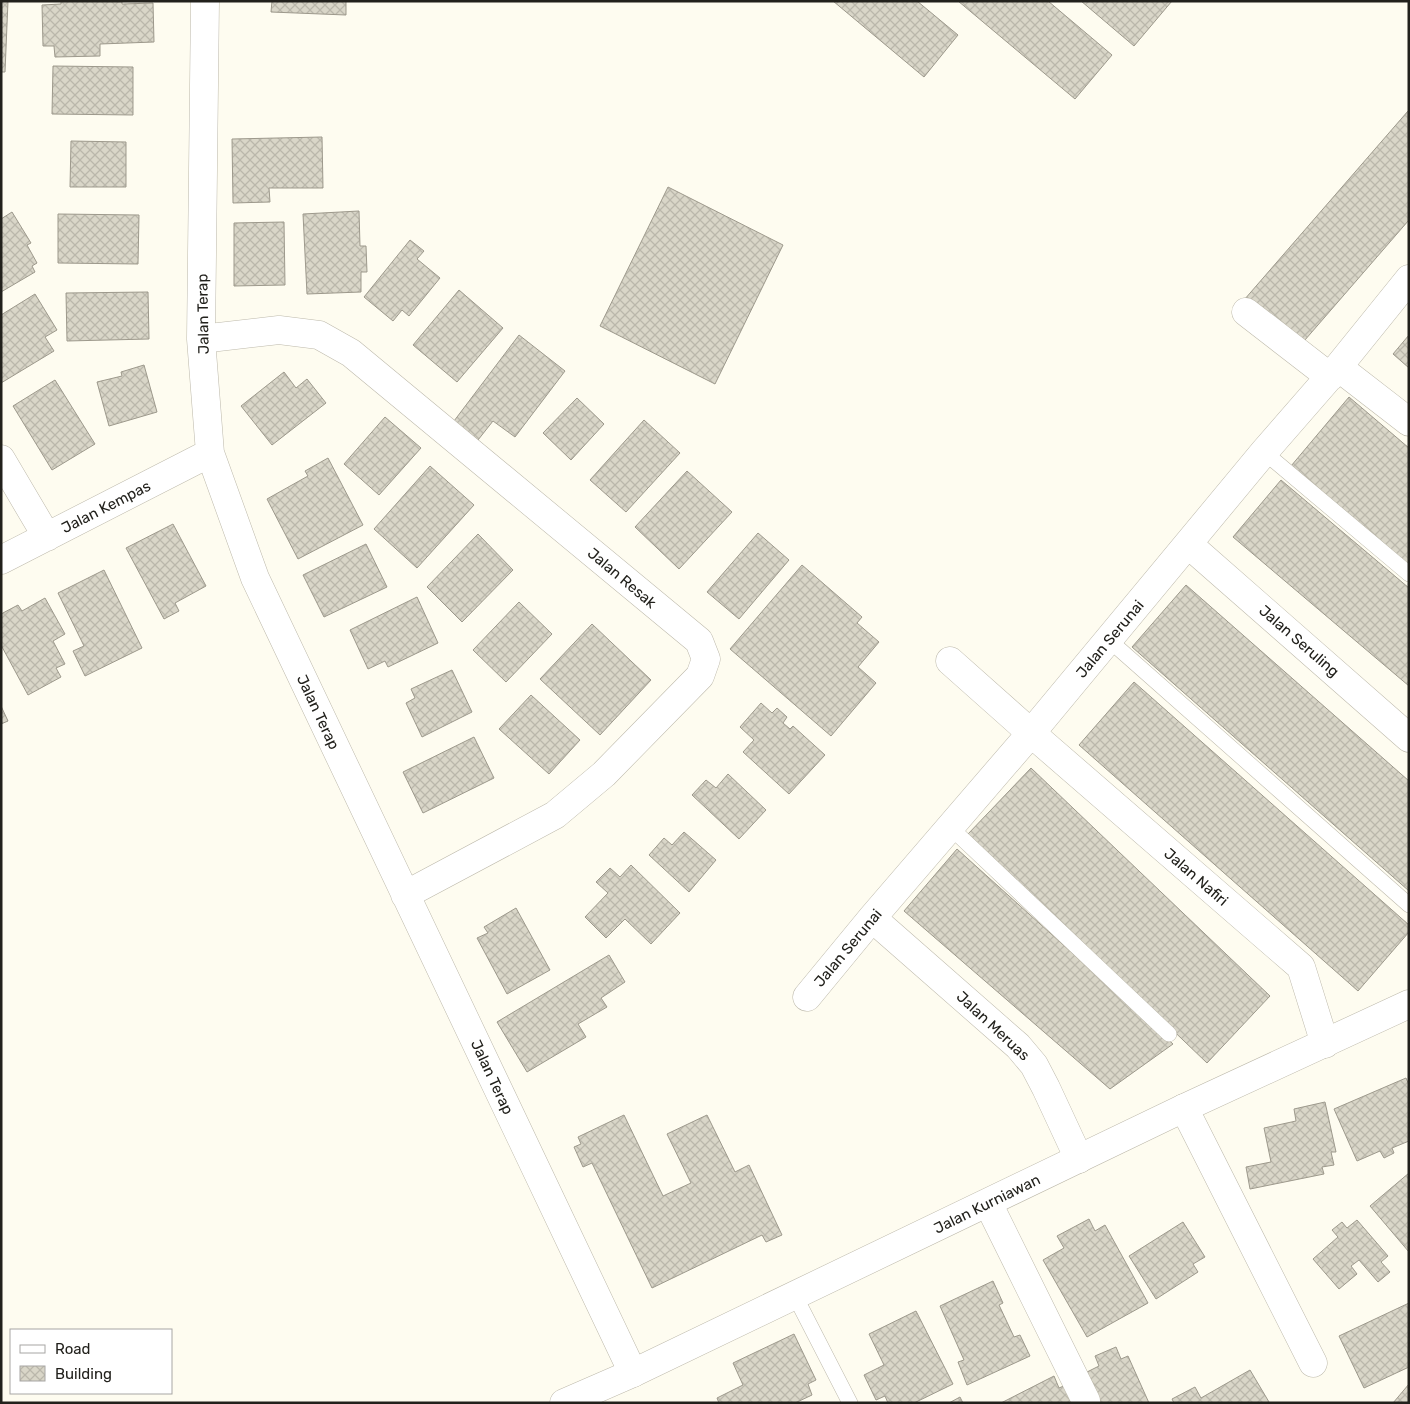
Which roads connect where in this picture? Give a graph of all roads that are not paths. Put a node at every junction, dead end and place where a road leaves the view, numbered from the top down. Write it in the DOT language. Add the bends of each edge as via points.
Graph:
graph roads {
  1 [pos="205,1"];
  2 [pos="1409,278"];
  3 [pos="1246,312"];
  4 [pos="201,339"];
  5 [pos="1334,372"];
  6 [pos="1409,422"];
  7 [pos="1264,452"];
  8 [pos="210,453"];
  9 [pos="1,459"];
  10 [pos="47,537"];
  11 [pos="1188,544"];
  12 [pos="1,560"];
  13 [pos="1409,574"];
  14 [pos="1109,640"];
  15 [pos="950,661"];
  16 [pos="1031,734"];
  17 [pos="1409,738"];
  18 [pos="950,827"];
  19 [pos="405,895"];
  20 [pos="1409,905"];
  21 [pos="872,918"];
  22 [pos="807,997"];
  23 [pos="1409,1004"];
  24 [pos="1169,1034"];
  25 [pos="1325,1044"];
  26 [pos="1184,1108"];
  27 [pos="1079,1159"];
  28 [pos="988,1203"];
  29 [pos="795,1296"];
  30 [pos="1313,1363"];
  31 [pos="633,1373"];
  32 [pos="1086,1401"];
  33 [pos="564,1403"];
  34 [pos="850,1403"];
  1 -- 4 [label="street, Jalan Terap"];
  2 -- 5 [label="street, Jalan Serunai"];
  3 -- 5 [label="street"];
  4 -- 8 [label="street, Jalan Terap"];
  4 -- 19 [label="street, Jalan Resak" via="279,330 318,335 351,353 699,641 706,659 700,676 604,774 555,815"];
  5 -- 6 [label="street"];
  5 -- 7 [label="street, Jalan Serunai"];
  7 -- 11 [label="street, Jalan Serunai"];
  7 -- 13 [label="lane"];
  8 -- 10 [label="street, Jalan Kempas"];
  8 -- 19 [label="street, Jalan Terap" via="255,578"];
  9 -- 10 [label="street"];
  10 -- 12 [label="street, Jalan Kempas"];
  11 -- 14 [label="street, Jalan Serunai"];
  11 -- 17 [label="street, Jalan Seruling"];
  14 -- 16 [label="street, Jalan Serunai"];
  14 -- 20 [label="lane"];
  15 -- 16 [label="street, Jalan Nafiri"];
  16 -- 18 [label="street, Jalan Serunai"];
  16 -- 25 [label="street, Jalan Nafiri" via="1301,967"];
  18 -- 21 [label="street, Jalan Serunai"];
  18 -- 24 [label="lane"];
  19 -- 31 [label="street, Jalan Terap"];
  21 -- 22 [label="street, Jalan Serunai"];
  21 -- 27 [label="street, Jalan Meruas" via="1024,1052 1046,1088"];
  23 -- 25 [label="street, Jalan Kurniawan"];
  25 -- 26 [label="street, Jalan Kurniawan"];
  26 -- 27 [label="street, Jalan Kurniawan"];
  26 -- 30 [label="street"];
  27 -- 28 [label="street, Jalan Kurniawan"];
  28 -- 29 [label="street, Jalan Kurniawan"];
  28 -- 32 [label="street"];
  29 -- 31 [label="street, Jalan Kurniawan"];
  29 -- 34 [label="lane"];
  31 -- 33 [label="street, Jalan Kurniawan"];
}
